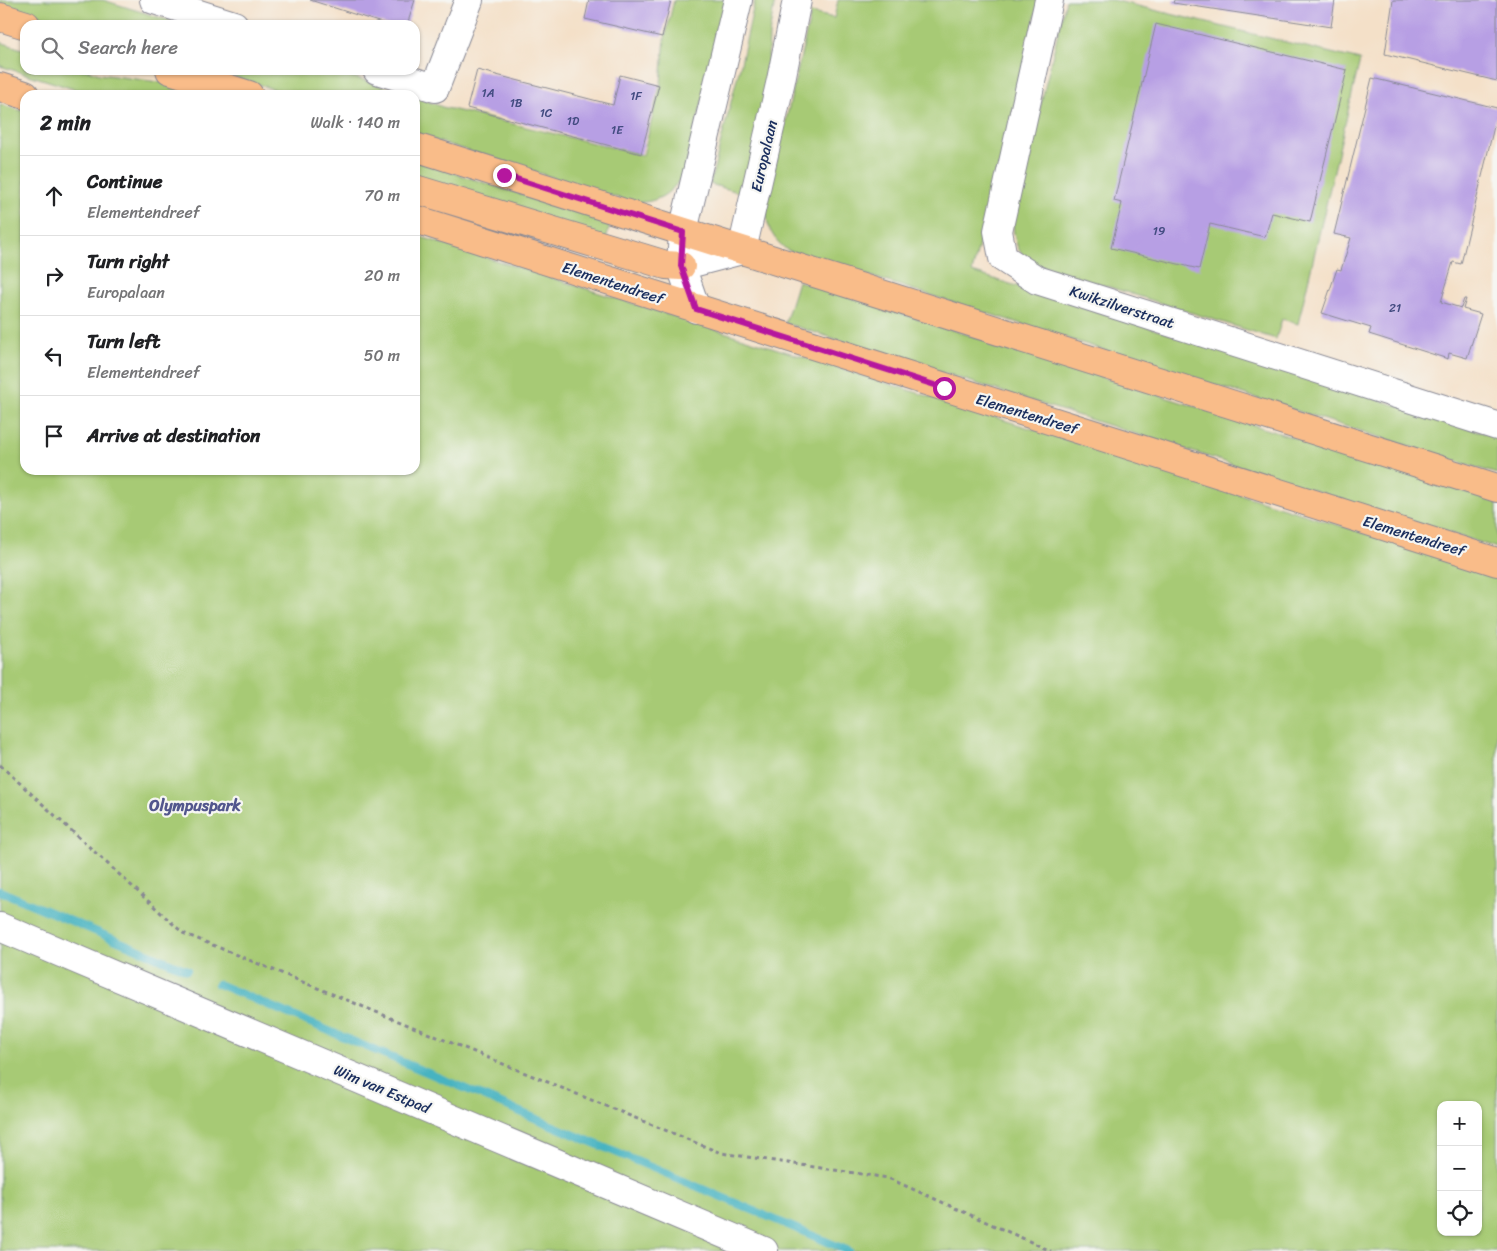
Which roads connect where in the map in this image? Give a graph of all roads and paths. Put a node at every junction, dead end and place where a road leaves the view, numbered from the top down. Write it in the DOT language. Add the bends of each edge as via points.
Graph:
graph roads {
  1 [pos="154,0"];
  2 [pos="469,0"];
  3 [pos="738,0"];
  4 [pos="797,0"];
  5 [pos="1049,0"];
  6 [pos="0,17"];
  7 [pos="218,20"];
  8 [pos="20,23"];
  9 [pos="186,75"];
  10 [pos="393,75"];
  11 [pos="0,87"];
  12 [pos="233,90"];
  13 [pos="20,93"];
  14 [pos="420,149"];
  15 [pos="420,191"];
  16 [pos="420,221"];
  17 [pos="683,232"];
  18 [pos="742,250"];
  19 [pos="681,266"];
  20 [pos="696,309"];
  21 [pos="1497,426"];
  22 [pos="1497,488"];
  23 [pos="1497,562"];
  24 [pos="0,765"];
  25 [pos="0,927"];
  26 [pos="764,1251"];
  27 [pos="1051,1251"];
  1 -- 7 [label="street"];
  2 -- 10 [label="street" via="435,88"];
  3 -- 17 [label="street"];
  4 -- 18 [label="street, Europalaan"];
  5 -- 21 [label="street, Kwikzilverstraat" via="998,231 1003,258 1037,280"];
  6 -- 8 [label="main road"];
  9 -- 12 [label="main road"];
  11 -- 13 [label="main road"];
  14 -- 17 [label="main road"];
  15 -- 19 [label="main road" via="666,266"];
  16 -- 20 [label="main road, Elementendreef"];
  17 -- 18 [label="main road"];
  17 -- 19 [label="street"];
  18 -- 19 [label="street"];
  18 -- 22 [label="main road"];
  19 -- 20 [label="street"];
  20 -- 23 [label="main road, Elementendreef"];
  24 -- 27 [label="path" via="183,933 721,1153 888,1178"];
  25 -- 26 [label="street, Wim van Estpad"];
}
